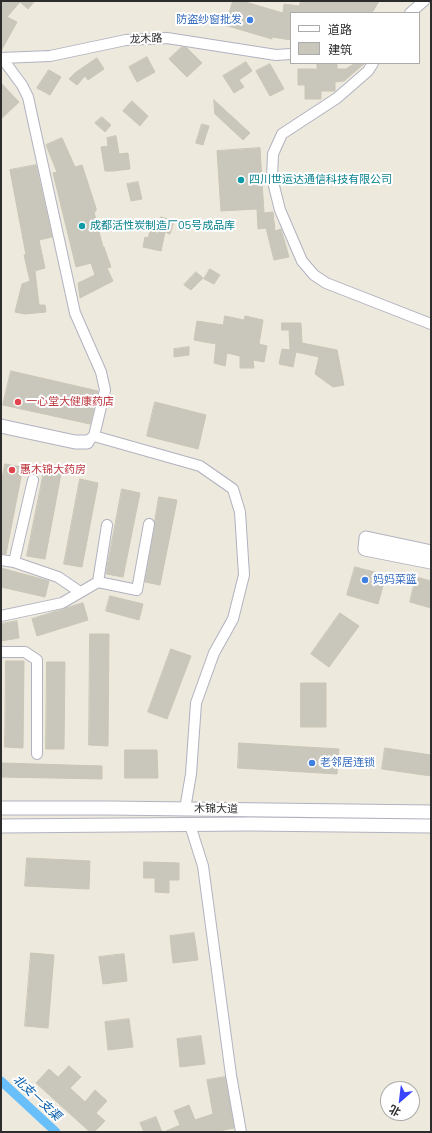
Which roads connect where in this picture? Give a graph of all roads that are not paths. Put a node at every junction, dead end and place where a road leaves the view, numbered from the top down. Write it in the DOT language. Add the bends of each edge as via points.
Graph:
graph roads {
  1 [pos="424,1"];
  2 [pos="411,12"];
  3 [pos="290,54"];
  4 [pos="2,58"];
  5 [pos="372,64"];
  6 [pos="431,324"];
  7 [pos="1,426"];
  8 [pos="90,439"];
  9 [pos="33,480"];
  10 [pos="149,524"];
  11 [pos="107,525"];
  12 [pos="431,552"];
  13 [pos="1,560"];
  14 [pos="14,562"];
  15 [pos="431,562"];
  16 [pos="98,582"];
  17 [pos="80,592"];
  18 [pos="1,616"];
  19 [pos="1,652"];
  20 [pos="37,754"];
  21 [pos="1,808"];
  22 [pos="185,809"];
  23 [pos="431,812"];
  24 [pos="190,825"];
  25 [pos="1,826"];
  26 [pos="431,826"];
  27 [pos="241,1132"];
  1 -- 2 [label="street"];
  3 -- 4 [label="street, 龙木路" via="276,55 167,38 126,40 50,56"];
  4 -- 8 [label="street" via="28,97 75,313 101,372 105,390"];
  5 -- 6 [label="street" via="368,71 337,98 282,134 273,154 272,178 280,210 302,261 314,275 330,284"];
  7 -- 8 [label="street" via="75,442"];
  8 -- 22 [label="street" via="200,466 233,489 240,512 244,575 233,619 214,653 196,702 191,774"];
  9 -- 14 [label="street"];
  10 -- 16 [label="street" via="137,590"];
  11 -- 16 [label="street"];
  12 -- 15 [label="street" via="366,538 365,549"];
  13 -- 14 [label="street"];
  14 -- 17 [label="street" via="58,577"];
  16 -- 17 [label="street"];
  17 -- 18 [label="street" via="62,603"];
  19 -- 20 [label="street" via="25,652 37,660"];
  21 -- 22 [label="street, 木锦大道"];
  22 -- 23 [label="street, 木锦大道"];
  24 -- 25 [label="street, 木锦大道"];
  24 -- 26 [label="street, 木锦大道"];
  24 -- 27 [label="street" via="203,866"];
}
